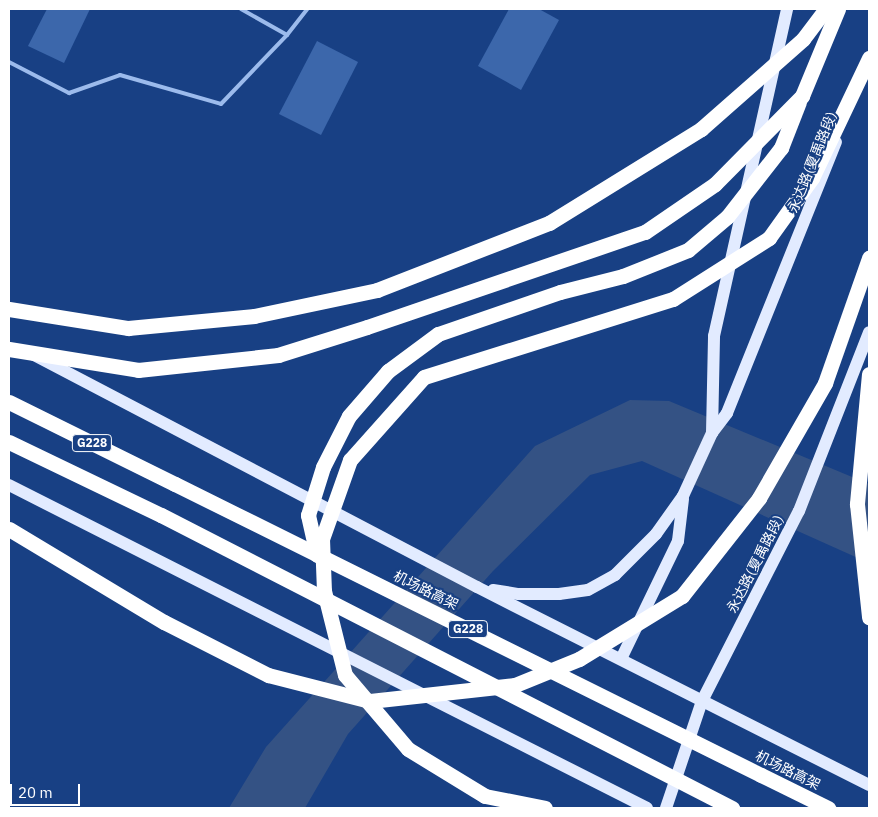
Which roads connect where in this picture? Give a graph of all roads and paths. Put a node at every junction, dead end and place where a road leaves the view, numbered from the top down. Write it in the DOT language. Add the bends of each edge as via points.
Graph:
graph roads {
  1 [pos="241,9"];
  2 [pos="307,9"];
  3 [pos="787,9"];
  4 [pos="826,9"];
  5 [pos="838,9"];
  6 [pos="288,35"];
  7 [pos="869,60"];
  8 [pos="9,62"];
  9 [pos="802,96"];
  10 [pos="869,258"];
  11 [pos="9,308"];
  12 [pos="869,332"];
  13 [pos="9,342"];
  14 [pos="9,349"];
  15 [pos="869,374"];
  16 [pos="9,402"];
  17 [pos="712,433"];
  18 [pos="9,442"];
  19 [pos="9,485"];
  20 [pos="683,496"];
  21 [pos="9,529"];
  22 [pos="478,587"];
  23 [pos="324,591"];
  24 [pos="869,617"];
  25 [pos="621,660"];
  26 [pos="702,700"];
  27 [pos="869,785"];
  28 [pos="545,808"];
  29 [pos="647,808"];
  30 [pos="666,808"];
  31 [pos="732,808"];
  32 [pos="828,808"];
  1 -- 6 [label="lane"];
  2 -- 6 [label="lane"];
  3 -- 17 [label="main road" via="714,336"];
  4 -- 11 [label="highway, bridge" via="803,39 701,129 548,223 377,290 254,316 128,328"];
  5 -- 9 [label="highway"];
  6 -- 8 [label="lane" via="221,104 120,75 69,93"];
  7 -- 17 [label="main road, 永达路(夏禹路段)" via="727,413"];
  7 -- 23 [label="highway, bridge" via="812,178 769,238 673,299 424,377 350,460 322,539"];
  9 -- 14 [label="highway, bridge" via="716,184 645,232 367,327 278,355 138,370"];
  9 -- 23 [label="highway, bridge" via="781,148 727,217 688,250 623,276 560,292 438,334 388,371 349,416 323,467 308,515"];
  10 -- 21 [label="highway, bridge" via="825,384 760,498 682,596 579,659 515,685 370,701 268,675 164,622"];
  12 -- 26 [label="main road, 永达路(夏禹路段)" via="799,511"];
  13 -- 22 [label="main road"];
  15 -- 24 [label="highway" via="857,504"];
  16 -- 32 [label="highway, 机场路高架 / G228, bridge"];
  17 -- 20 [label="main road"];
  18 -- 31 [label="highway, G228, bridge" via="161,515"];
  19 -- 29 [label="main road"];
  20 -- 22 [label="main road" via="656,534 636,555 615,575 588,590 519,594"];
  20 -- 25 [label="main road" via="678,540"];
  22 -- 25 [label="main road"];
  23 -- 28 [label="highway, bridge" via="345,675 408,748 485,796"];
  25 -- 26 [label="main road"];
  26 -- 27 [label="main road"];
  26 -- 30 [label="main road, 永达路(夏禹路段)"];
}
